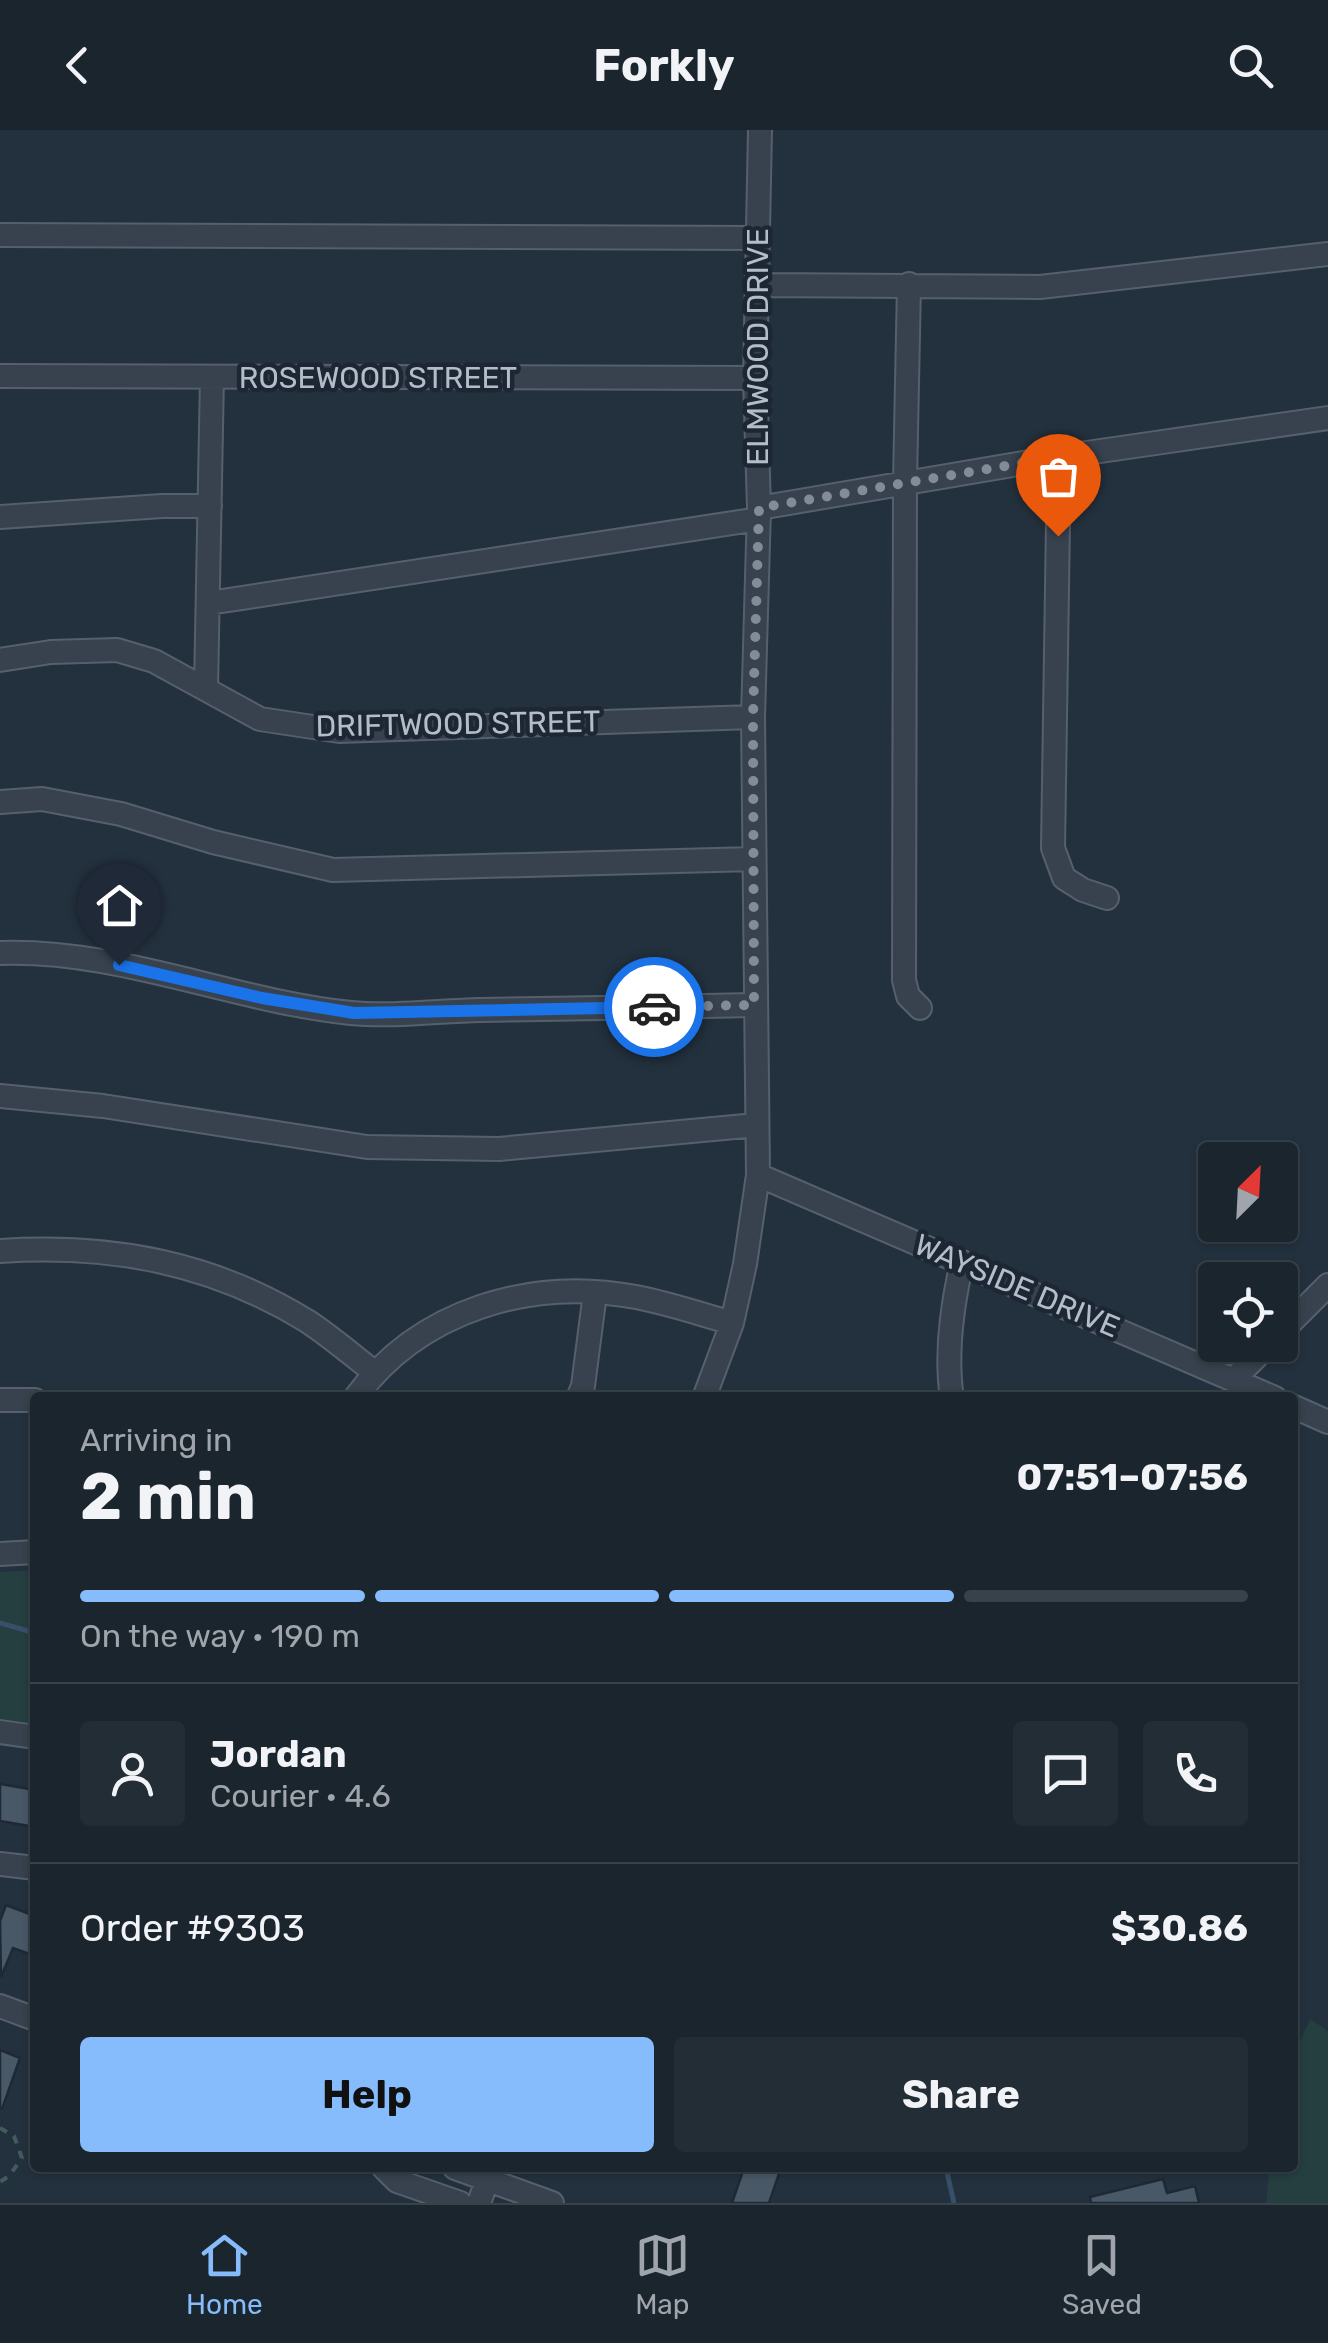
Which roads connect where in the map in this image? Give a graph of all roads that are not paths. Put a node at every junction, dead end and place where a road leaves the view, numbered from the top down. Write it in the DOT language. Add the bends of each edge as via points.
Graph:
graph roads {
  1 [pos="760,130"];
  2 [pos="0,235"];
  3 [pos="757,238"];
  4 [pos="1328,254"];
  5 [pos="910,284"];
  6 [pos="756,286"];
  7 [pos="0,376"];
  8 [pos="212,377"];
  9 [pos="755,378"];
  10 [pos="1328,418"];
  11 [pos="1058,457"];
  12 [pos="905,483"];
  13 [pos="210,506"];
  14 [pos="759,513"];
  15 [pos="0,517"];
  16 [pos="209,603"];
  17 [pos="0,660"];
  18 [pos="206,688"];
  19 [pos="753,717"];
  20 [pos="0,802"];
  21 [pos="753,859"];
  22 [pos="1107,898"];
  23 [pos="0,953"];
  24 [pos="754,1005"];
  25 [pos="920,1008"];
  26 [pos="0,1096"];
  27 [pos="756,1125"];
  28 [pos="758,1174"];
  29 [pos="0,1251"];
  30 [pos="962,1262"];
  31 [pos="1328,1285"];
  32 [pos="595,1293"];
  33 [pos="1298,1315"];
  34 [pos="732,1323"];
  35 [pos="1250,1362"];
  36 [pos="374,1372"];
  37 [pos="1234,1378"];
  38 [pos="359,1392"];
  39 [pos="580,1392"];
  40 [pos="706,1392"];
  41 [pos="952,1392"];
  42 [pos="1263,1392"];
  43 [pos="0,1400"];
  44 [pos="30,1400"];
  45 [pos="1298,1409"];
  46 [pos="1328,1422"];
  47 [pos="30,1552"];
  48 [pos="0,1554"];
  49 [pos="0,1732"];
  50 [pos="30,1735"];
  51 [pos="0,1864"];
  52 [pos="30,1867"];
  53 [pos="0,2006"];
  54 [pos="30,2017"];
  55 [pos="388,2172"];
  56 [pos="452,2172"];
  57 [pos="466,2172"];
  58 [pos="488,2178"];
  59 [pos="450,2200"];
  60 [pos="478,2203"];
  61 [pos="552,2203"];
  1 -- 3 [label="street, ELMWOOD DRIVE"];
  2 -- 3 [label="street"];
  3 -- 6 [label="street, ELMWOOD DRIVE"];
  4 -- 5 [label="street" via="1040,287"];
  5 -- 6 [label="street"];
  5 -- 12 [label="street"];
  6 -- 9 [label="street, ELMWOOD DRIVE"];
  7 -- 8 [label="street, ROSEWOOD STREET"];
  8 -- 9 [label="street, ROSEWOOD STREET"];
  8 -- 13 [label="street"];
  9 -- 14 [label="street, ELMWOOD DRIVE"];
  10 -- 11 [label="street"];
  11 -- 12 [label="street"];
  11 -- 22 [label="street" via="1054,848 1064,878"];
  12 -- 14 [label="street"];
  12 -- 25 [label="street" via="904,980"];
  13 -- 15 [label="street"];
  13 -- 16 [label="street"];
  14 -- 16 [label="street"];
  14 -- 19 [label="street, ELMWOOD DRIVE"];
  16 -- 18 [label="street"];
  17 -- 18 [label="street, DRIFTWOOD STREET" via="117,650"];
  18 -- 19 [label="street, DRIFTWOOD STREET" via="260,719 339,731"];
  19 -- 21 [label="street, ELMWOOD DRIVE"];
  20 -- 21 [label="street" via="42,799 122,814 332,870"];
  21 -- 24 [label="street, ELMWOOD DRIVE"];
  23 -- 24 [label="street" via="89,959 354,1013"];
  24 -- 27 [label="street, ELMWOOD DRIVE"];
  26 -- 27 [label="street" via="367,1147 499,1149"];
  27 -- 28 [label="street, ELMWOOD DRIVE"];
  28 -- 30 [label="street, WAYSIDE DRIVE"];
  28 -- 34 [label="street, ELMWOOD DRIVE"];
  29 -- 36 [label="street" via="58,1247 156,1258 268,1298"];
  30 -- 37 [label="street, WAYSIDE DRIVE"];
  30 -- 41 [label="street" via="953,1301"];
  31 -- 33 [label="street"];
  32 -- 34 [label="street" via="633,1296"];
  32 -- 36 [label="street" via="500,1300 459,1312"];
  32 -- 39 [label="street"];
  34 -- 40 [label="street, ELMWOOD DRIVE"];
  35 -- 37 [label="street"];
  36 -- 38 [label="street"];
  37 -- 42 [label="street, WAYSIDE DRIVE"];
  43 -- 44 [label="street"];
  45 -- 46 [label="street"];
  47 -- 48 [label="street"];
  49 -- 50 [label="street"];
  51 -- 52 [label="street"];
  53 -- 54 [label="street"];
  55 -- 59 [label="street"];
  56 -- 59 [label="street"];
  57 -- 58 [label="street"];
  58 -- 60 [label="street"];
  58 -- 61 [label="street"];
}
